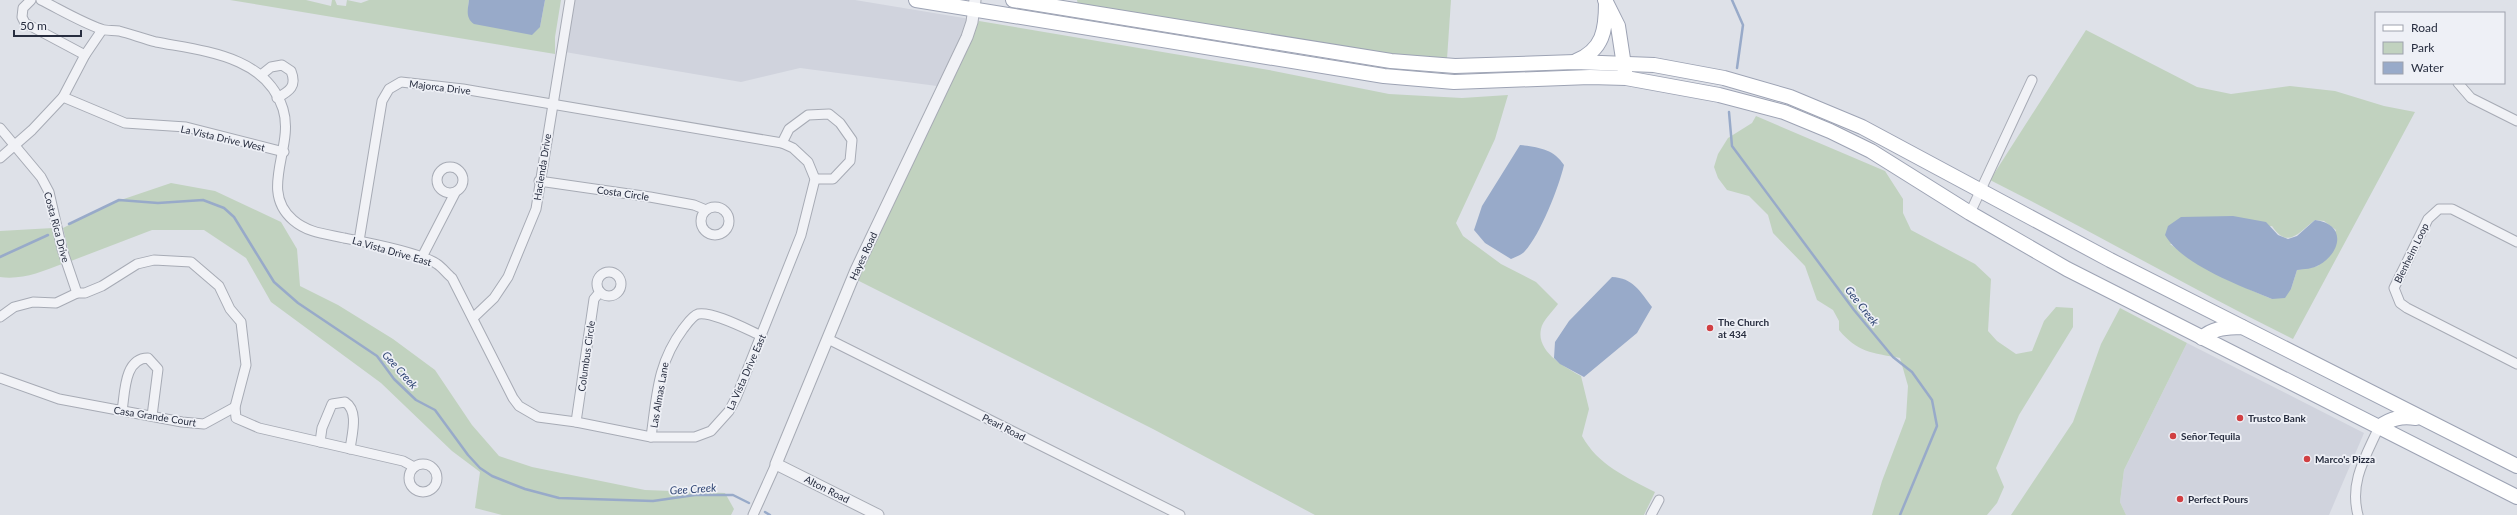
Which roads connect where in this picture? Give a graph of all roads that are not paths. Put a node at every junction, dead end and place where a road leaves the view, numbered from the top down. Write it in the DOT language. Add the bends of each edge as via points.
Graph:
graph roads {
  1 [pos="31,0"];
  2 [pos="41,0"];
  3 [pos="570,0"];
  4 [pos="916,0"];
  5 [pos="1013,0"];
  6 [pos="1605,0"];
  7 [pos="974,5"];
  8 [pos="102,30"];
  9 [pos="1306,48"];
  10 [pos="85,55"];
  11 [pos="1278,60"];
  12 [pos="1575,62"];
  13 [pos="1624,63"];
  14 [pos="260,75"];
  15 [pos="1626,78"];
  16 [pos="2032,80"];
  17 [pos="2459,84"];
  18 [pos="63,97"];
  19 [pos="277,98"];
  20 [pos="552,104"];
  21 [pos="2517,121"];
  22 [pos="0,128"];
  23 [pos="782,143"];
  24 [pos="14,145"];
  25 [pos="284,152"];
  26 [pos="0,158"];
  27 [pos="815,179"];
  28 [pos="539,181"];
  29 [pos="1979,192"];
  30 [pos="456,193"];
  31 [pos="706,210"];
  32 [pos="1970,213"];
  33 [pos="358,241"];
  34 [pos="2517,242"];
  35 [pos="422,257"];
  36 [pos="600,292"];
  37 [pos="77,293"];
  38 [pos="0,316"];
  39 [pos="473,318"];
  40 [pos="2242,327"];
  41 [pos="762,336"];
  42 [pos="828,338"];
  43 [pos="2202,338"];
  44 [pos="2517,364"];
  45 [pos="0,378"];
  46 [pos="235,407"];
  47 [pos="122,411"];
  48 [pos="152,416"];
  49 [pos="2424,419"];
  50 [pos="576,422"];
  51 [pos="2380,427"];
  52 [pos="652,437"];
  53 [pos="320,442"];
  54 [pos="350,449"];
  55 [pos="776,464"];
  56 [pos="2517,466"];
  57 [pos="414,467"];
  58 [pos="2517,497"];
  59 [pos="1659,500"];
  60 [pos="753,515"];
  61 [pos="878,515"];
  62 [pos="1180,515"];
  63 [pos="1651,515"];
  64 [pos="2358,515"];
  1 -- 10 [label="street" via="23,8 22,17 25,23"];
  2 -- 8 [label="street"];
  3 -- 20 [label="street, Hacienda Drive"];
  4 -- 7 [label="main road"];
  5 -- 9 [label="main road"];
  6 -- 12 [label="main road" via="1604,35 1593,52"];
  6 -- 13 [label="main road" via="1618,26"];
  7 -- 11 [label="main road"];
  7 -- 42 [label="street, Hayes Road" via="967,37 856,270"];
  8 -- 10 [label="street"];
  8 -- 14 [label="street" via="117,31 154,42 216,54 250,67"];
  9 -- 11 [label="main road" via="1296,55"];
  9 -- 12 [label="main road" via="1423,65 1477,66"];
  10 -- 18 [label="street"];
  11 -- 15 [label="main road" via="1426,81"];
  12 -- 13 [label="main road"];
  13 -- 15 [label="main road"];
  13 -- 29 [label="main road" via="1701,73 1790,97 1862,127"];
  14 -- 19 [label="street"];
  14 -- 19 [label="street" via="271,67 282,65 291,71 294,82 292,89"];
  15 -- 32 [label="main road" via="1719,94 1810,122 1871,151"];
  16 -- 29 [label="street"];
  17 -- 21 [label="street" via="2472,98"];
  18 -- 24 [label="street"];
  18 -- 25 [label="street, La Vista Drive West" via="125,123 186,127"];
  19 -- 25 [label="street, La Vista Drive East" via="283,108 286,128"];
  20 -- 23 [label="street"];
  20 -- 28 [label="street, Hacienda Drive"];
  20 -- 33 [label="street, Majorca Drive" via="463,89 401,82 389,89 382,101 378,119"];
  22 -- 24 [label="street, Costa Rica Drive"];
  23 -- 27 [label="street" via="793,148 808,162"];
  23 -- 27 [label="street" via="789,129 808,115 829,114 840,123 852,140 850,161 833,179"];
  24 -- 26 [label="street"];
  24 -- 37 [label="street, Costa Rica Drive" via="41,177 49,192 62,249"];
  25 -- 33 [label="street, La Vista Drive East" via="277,186 282,205 288,214 304,228 314,232"];
  27 -- 41 [label="street, La Vista Drive East" via="801,235"];
  28 -- 31 [label="street, Costa Circle" via="650,197 694,205"];
  28 -- 39 [label="street, Hacienda Drive" via="536,209 508,277 494,298"];
  29 -- 32 [label="street"];
  29 -- 40 [label="main road"];
  30 -- 35 [label="street"];
  32 -- 43 [label="main road" via="2068,269"];
  33 -- 35 [label="street, La Vista Drive East"];
  34 -- 44 [label="street, Blenheim Loop" via="2452,209 2439,209 2428,219 2394,288 2400,303 2407,308"];
  35 -- 39 [label="street, La Vista Drive East" via="436,263 452,278"];
  36 -- 50 [label="street, Columbus Circle" via="594,299"];
  37 -- 38 [label="street" via="56,303 33,302 14,307"];
  37 -- 46 [label="street" via="85,293 102,286 137,264 154,260 191,262 219,286 230,309 241,322 246,365"];
  39 -- 50 [label="street, La Vista Drive East" via="519,406 538,417"];
  40 -- 43 [label="main road" via="2218,328"];
  40 -- 49 [label="main road"];
  41 -- 52 [label="street, La Vista Drive East" via="730,411 711,431 695,437"];
  41 -- 52 [label="street, Las Almas Lane" via="710,315 698,314 689,321 670,347 662,367"];
  42 -- 55 [label="street, Hayes Road"];
  42 -- 62 [label="street, Pearl Road"];
  43 -- 51 [label="main road"];
  45 -- 47 [label="street, Casa Grande Court" via="59,399"];
  46 -- 48 [label="street, Casa Grande Court" via="204,424"];
  46 -- 53 [label="street" via="236,418 247,424"];
  47 -- 48 [label="street, Casa Grande Court"];
  47 -- 48 [label="street" via="132,367 140,359 148,358 158,369"];
  49 -- 51 [label="main road" via="2402,416 2389,420"];
  49 -- 56 [label="main road"];
  50 -- 52 [label="street, La Vista Drive East"];
  51 -- 58 [label="main road"];
  51 -- 64 [label="street" via="2358,475 2354,501"];
  53 -- 54 [label="street"];
  53 -- 54 [label="street" via="322,428 332,404 345,402 350,405 354,414"];
  54 -- 57 [label="street" via="403,461"];
  55 -- 60 [label="street, Hayes Road"];
  55 -- 61 [label="street, Alton Road"];
  59 -- 63 [label="street"];
}
